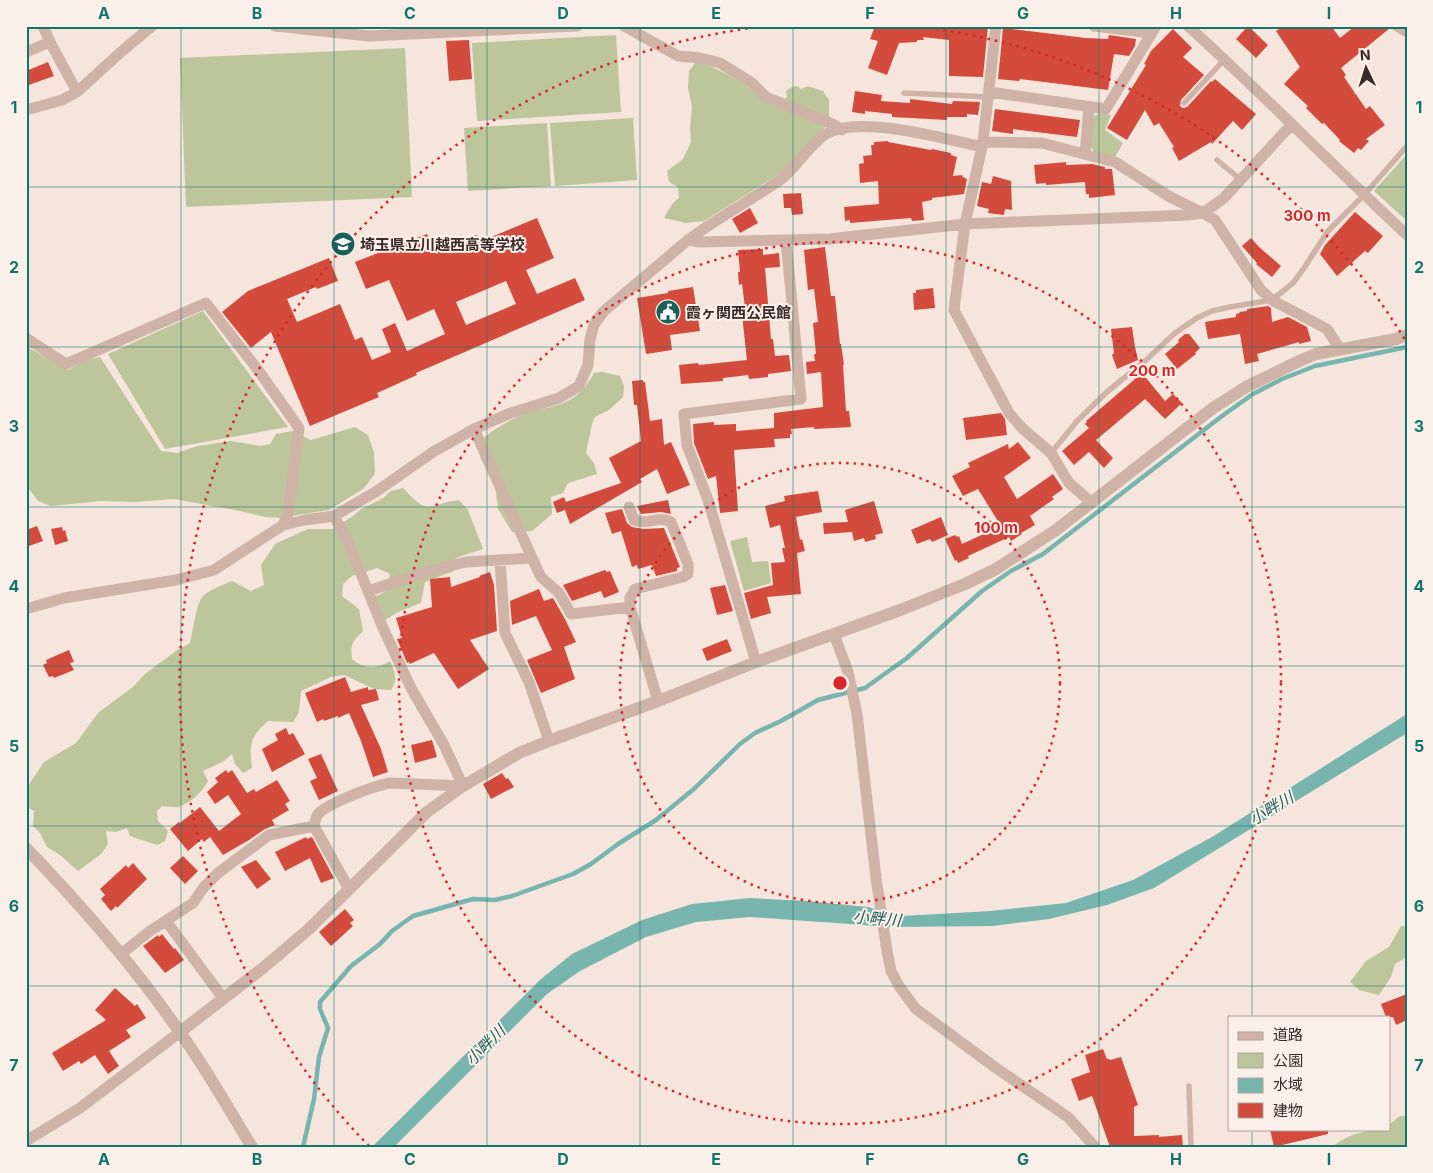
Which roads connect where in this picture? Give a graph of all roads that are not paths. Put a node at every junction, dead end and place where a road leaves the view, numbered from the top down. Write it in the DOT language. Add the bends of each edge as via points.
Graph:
graph roads {
  1 [pos="43,26"];
  2 [pos="152,26"];
  3 [pos="275,26"];
  4 [pos="577,26"];
  5 [pos="624,26"];
  6 [pos="996,26"];
  7 [pos="1094,26"];
  8 [pos="1188,26"];
  9 [pos="1397,26"];
  10 [pos="1154,30"];
  11 [pos="1407,32"];
  12 [pos="50,42"];
  13 [pos="26,52"];
  14 [pos="1225,59"];
  15 [pos="77,92"];
  16 [pos="904,93"];
  17 [pos="990,95"];
  18 [pos="1184,103"];
  19 [pos="1090,107"];
  20 [pos="26,110"];
  21 [pos="1291,125"];
  22 [pos="842,130"];
  23 [pos="983,145"];
  24 [pos="1407,146"];
  25 [pos="1085,154"];
  26 [pos="1217,160"];
  27 [pos="1241,180"];
  28 [pos="1364,195"];
  29 [pos="1203,213"];
  30 [pos="965,224"];
  31 [pos="1407,235"];
  32 [pos="688,240"];
  33 [pos="786,240"];
  34 [pos="1272,300"];
  35 [pos="1407,335"];
  36 [pos="26,338"];
  37 [pos="1340,349"];
  38 [pos="474,429"];
  39 [pos="1051,453"];
  40 [pos="1091,502"];
  41 [pos="629,507"];
  42 [pos="334,516"];
  43 [pos="284,525"];
  44 [pos="532,558"];
  45 [pos="500,560"];
  46 [pos="368,591"];
  47 [pos="630,607"];
  48 [pos="26,609"];
  49 [pos="834,634"];
  50 [pos="756,662"];
  51 [pos="658,701"];
  52 [pos="549,741"];
  53 [pos="463,786"];
  54 [pos="314,826"];
  55 [pos="26,848"];
  56 [pos="349,888"];
  57 [pos="166,921"];
  58 [pos="121,954"];
  59 [pos="223,998"];
  60 [pos="180,1032"];
  61 [pos="1189,1086"];
  62 [pos="26,1141"];
  63 [pos="252,1147"];
  64 [pos="1095,1147"];
  65 [pos="1191,1147"];
  1 -- 12 [label="street"];
  2 -- 15 [label="street"];
  3 -- 4 [label="street" via="369,36"];
  5 -- 22 [label="street" via="678,56 720,63 752,83 766,97"];
  6 -- 17 [label="street"];
  7 -- 10 [label="street"];
  8 -- 14 [label="street"];
  9 -- 11 [label="street"];
  10 -- 19 [label="street" via="1106,109"];
  12 -- 13 [label="street"];
  12 -- 15 [label="street"];
  14 -- 18 [label="lane"];
  14 -- 21 [label="street"];
  15 -- 20 [label="street" via="62,100"];
  16 -- 17 [label="lane"];
  17 -- 19 [label="street"];
  17 -- 23 [label="street"];
  19 -- 25 [label="street"];
  21 -- 27 [label="street"];
  21 -- 28 [label="street"];
  22 -- 23 [label="street" via="883,127"];
  22 -- 32 [label="street" via="824,136 790,172"];
  23 -- 25 [label="street" via="1042,143"];
  23 -- 30 [label="street"];
  24 -- 28 [label="lane"];
  25 -- 29 [label="street" via="1115,162 1170,197"];
  26 -- 27 [label="lane"];
  27 -- 29 [label="street"];
  28 -- 31 [label="street"];
  28 -- 34 [label="lane" via="1328,230 1304,268"];
  29 -- 30 [label="street"];
  29 -- 34 [label="street" via="1215,220"];
  30 -- 33 [label="street" via="858,237"];
  30 -- 39 [label="street" via="954,310 1008,414"];
  32 -- 33 [label="street"];
  32 -- 38 [label="street" via="603,312 594,325 588,365 579,386 559,398"];
  33 -- 50 [label="street" via="801,399 684,414 687,445 708,500"];
  34 -- 37 [label="street" via="1327,329"];
  34 -- 39 [label="lane" via="1212,311 1175,333 1078,420"];
  35 -- 37 [label="street"];
  36 -- 43 [label="street" via="66,364 206,303 299,428"];
  37 -- 40 [label="street" via="1316,354 1246,387 1213,408"];
  38 -- 42 [label="street"];
  38 -- 44 [label="street"];
  39 -- 40 [label="street" via="1069,483"];
  40 -- 49 [label="street" via="1056,530 996,569 903,610"];
  41 -- 47 [label="street" via="634,520 643,523 662,519 671,522 689,570 683,577 634,589"];
  42 -- 43 [label="street"];
  42 -- 46 [label="street"];
  43 -- 48 [label="street" via="214,570 176,580 64,598"];
  44 -- 45 [label="street"];
  44 -- 47 [label="street" via="542,577 559,593 571,614"];
  45 -- 46 [label="street" via="466,562"];
  45 -- 52 [label="street" via="505,633 529,682"];
  46 -- 53 [label="street" via="411,688"];
  47 -- 51 [label="street"];
  49 -- 50 [label="street"];
  49 -- 64 [label="street" via="848,672 857,714 876,878 891,971 916,1009 1068,1117"];
  50 -- 51 [label="street"];
  51 -- 52 [label="street"];
  52 -- 53 [label="street" via="519,753"];
  53 -- 54 [label="street" via="381,784 335,804 318,815"];
  53 -- 56 [label="street" via="427,812"];
  54 -- 56 [label="street"];
  54 -- 57 [label="street" via="269,834 218,873 193,903"];
  55 -- 58 [label="street"];
  56 -- 59 [label="street" via="308,929"];
  57 -- 58 [label="street"];
  57 -- 59 [label="street"];
  58 -- 60 [label="street"];
  59 -- 60 [label="street"];
  60 -- 62 [label="street" via="80,1108"];
  60 -- 63 [label="street"];
  61 -- 65 [label="lane"];
}
